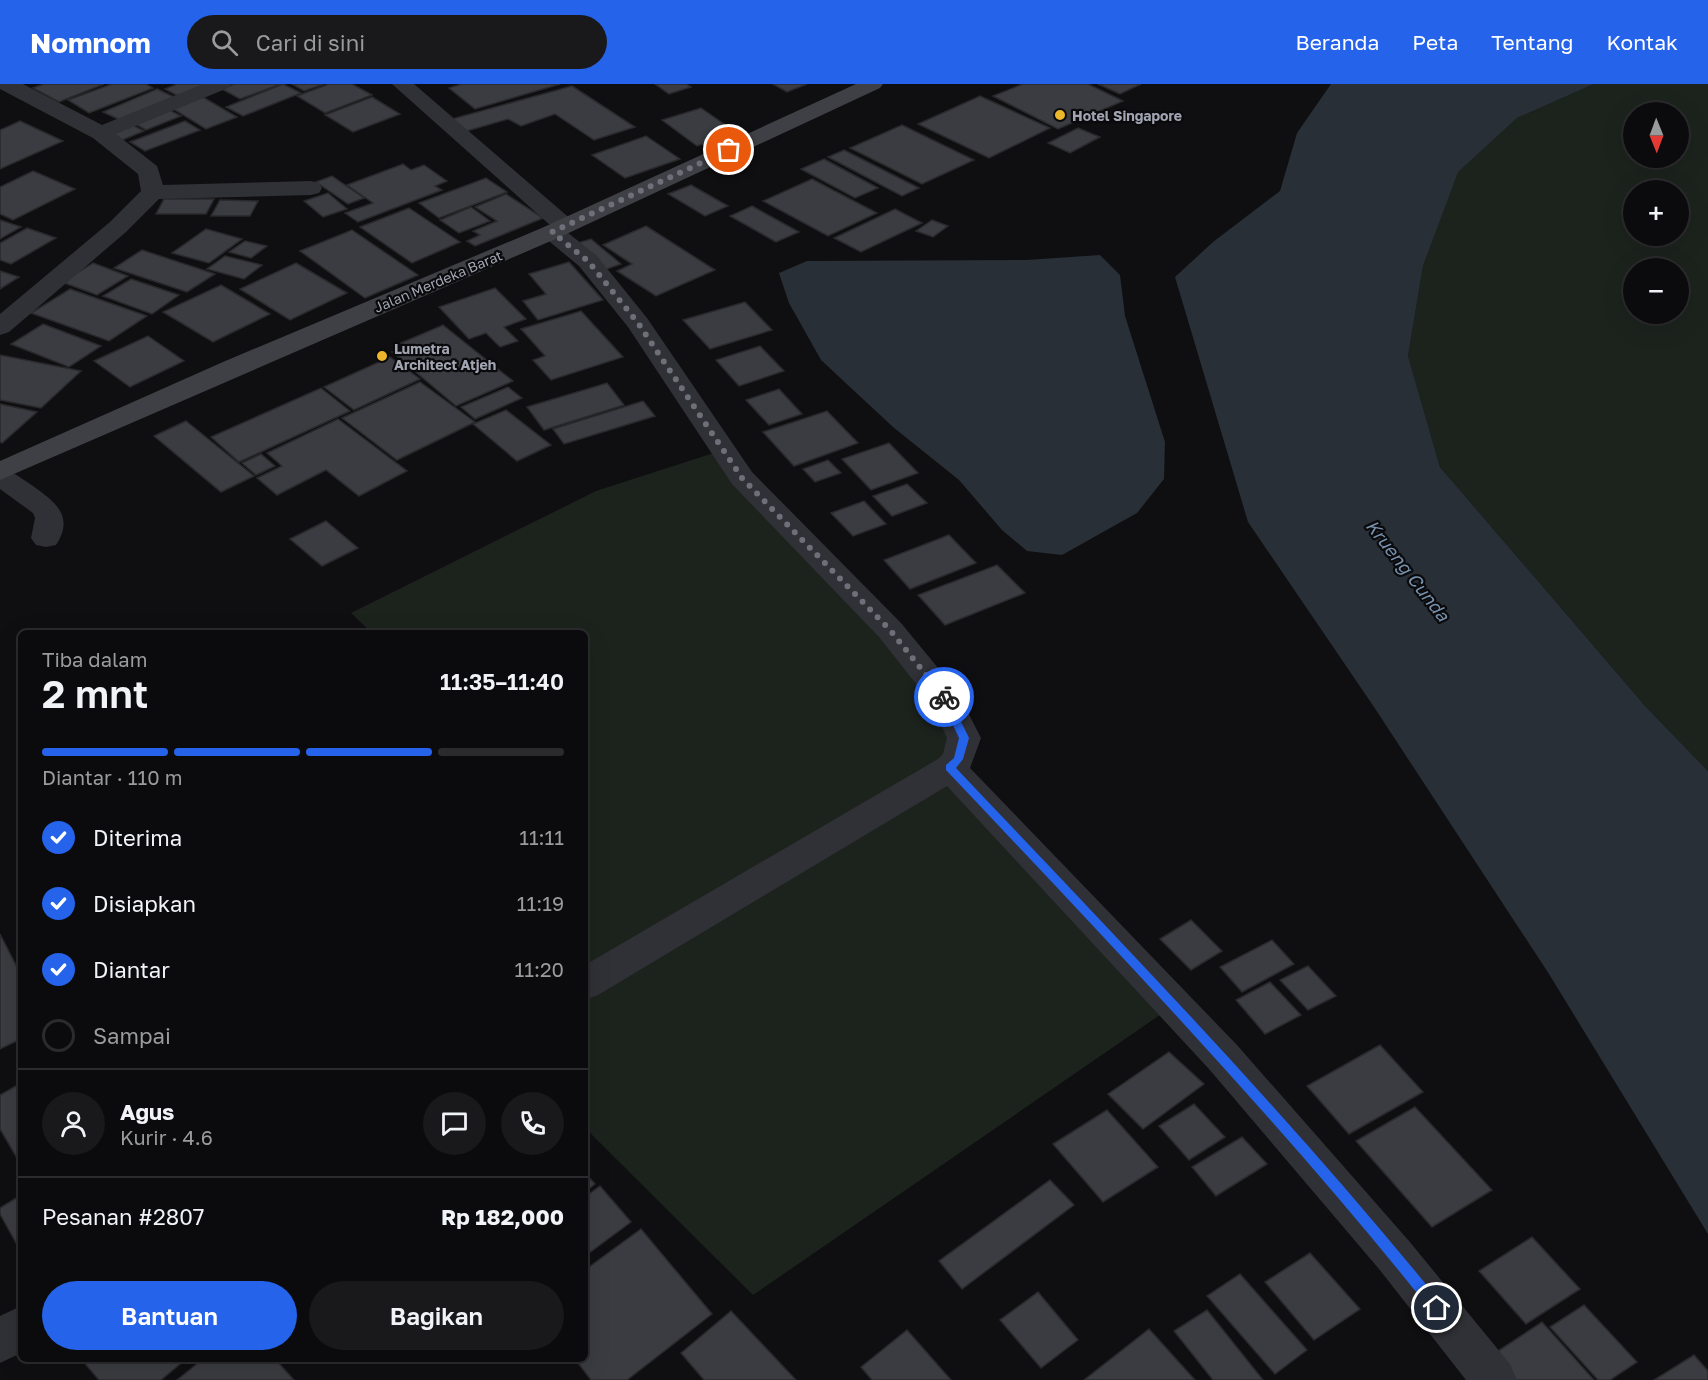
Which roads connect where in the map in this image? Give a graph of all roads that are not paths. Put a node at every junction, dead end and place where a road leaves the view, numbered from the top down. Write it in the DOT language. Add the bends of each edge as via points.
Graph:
graph roads {
  1 [pos="7,84"];
  2 [pos="221,84"];
  3 [pos="402,84"];
  4 [pos="873,84"];
  5 [pos="101,134"];
  6 [pos="310,188"];
  7 [pos="153,192"];
  8 [pos="558,229"];
  9 [pos="1,324"];
  10 [pos="0,471"];
  11 [pos="0,476"];
  12 [pos="46,538"];
  13 [pos="950,768"];
  14 [pos="588,982"];
  15 [pos="18,1330"];
  16 [pos="0,1341"];
  17 [pos="1494,1380"];
  1 -- 5 [label="street"];
  2 -- 5 [label="street"];
  3 -- 8 [label="street"];
  4 -- 8 [label="main road, Jalan Merdeka Barat"];
  5 -- 7 [label="street" via="149,171"];
  6 -- 7 [label="street"];
  7 -- 9 [label="street" via="118,227"];
  8 -- 10 [label="main road, Jalan Merdeka Barat"];
  8 -- 13 [label="street" via="638,323 742,478 890,630 946,699 964,738 958,759"];
  11 -- 12 [label="street" via="46,509"];
  13 -- 14 [label="street"];
  13 -- 17 [label="street" via="1223,1057 1394,1255"];
  15 -- 16 [label="street"];
}
